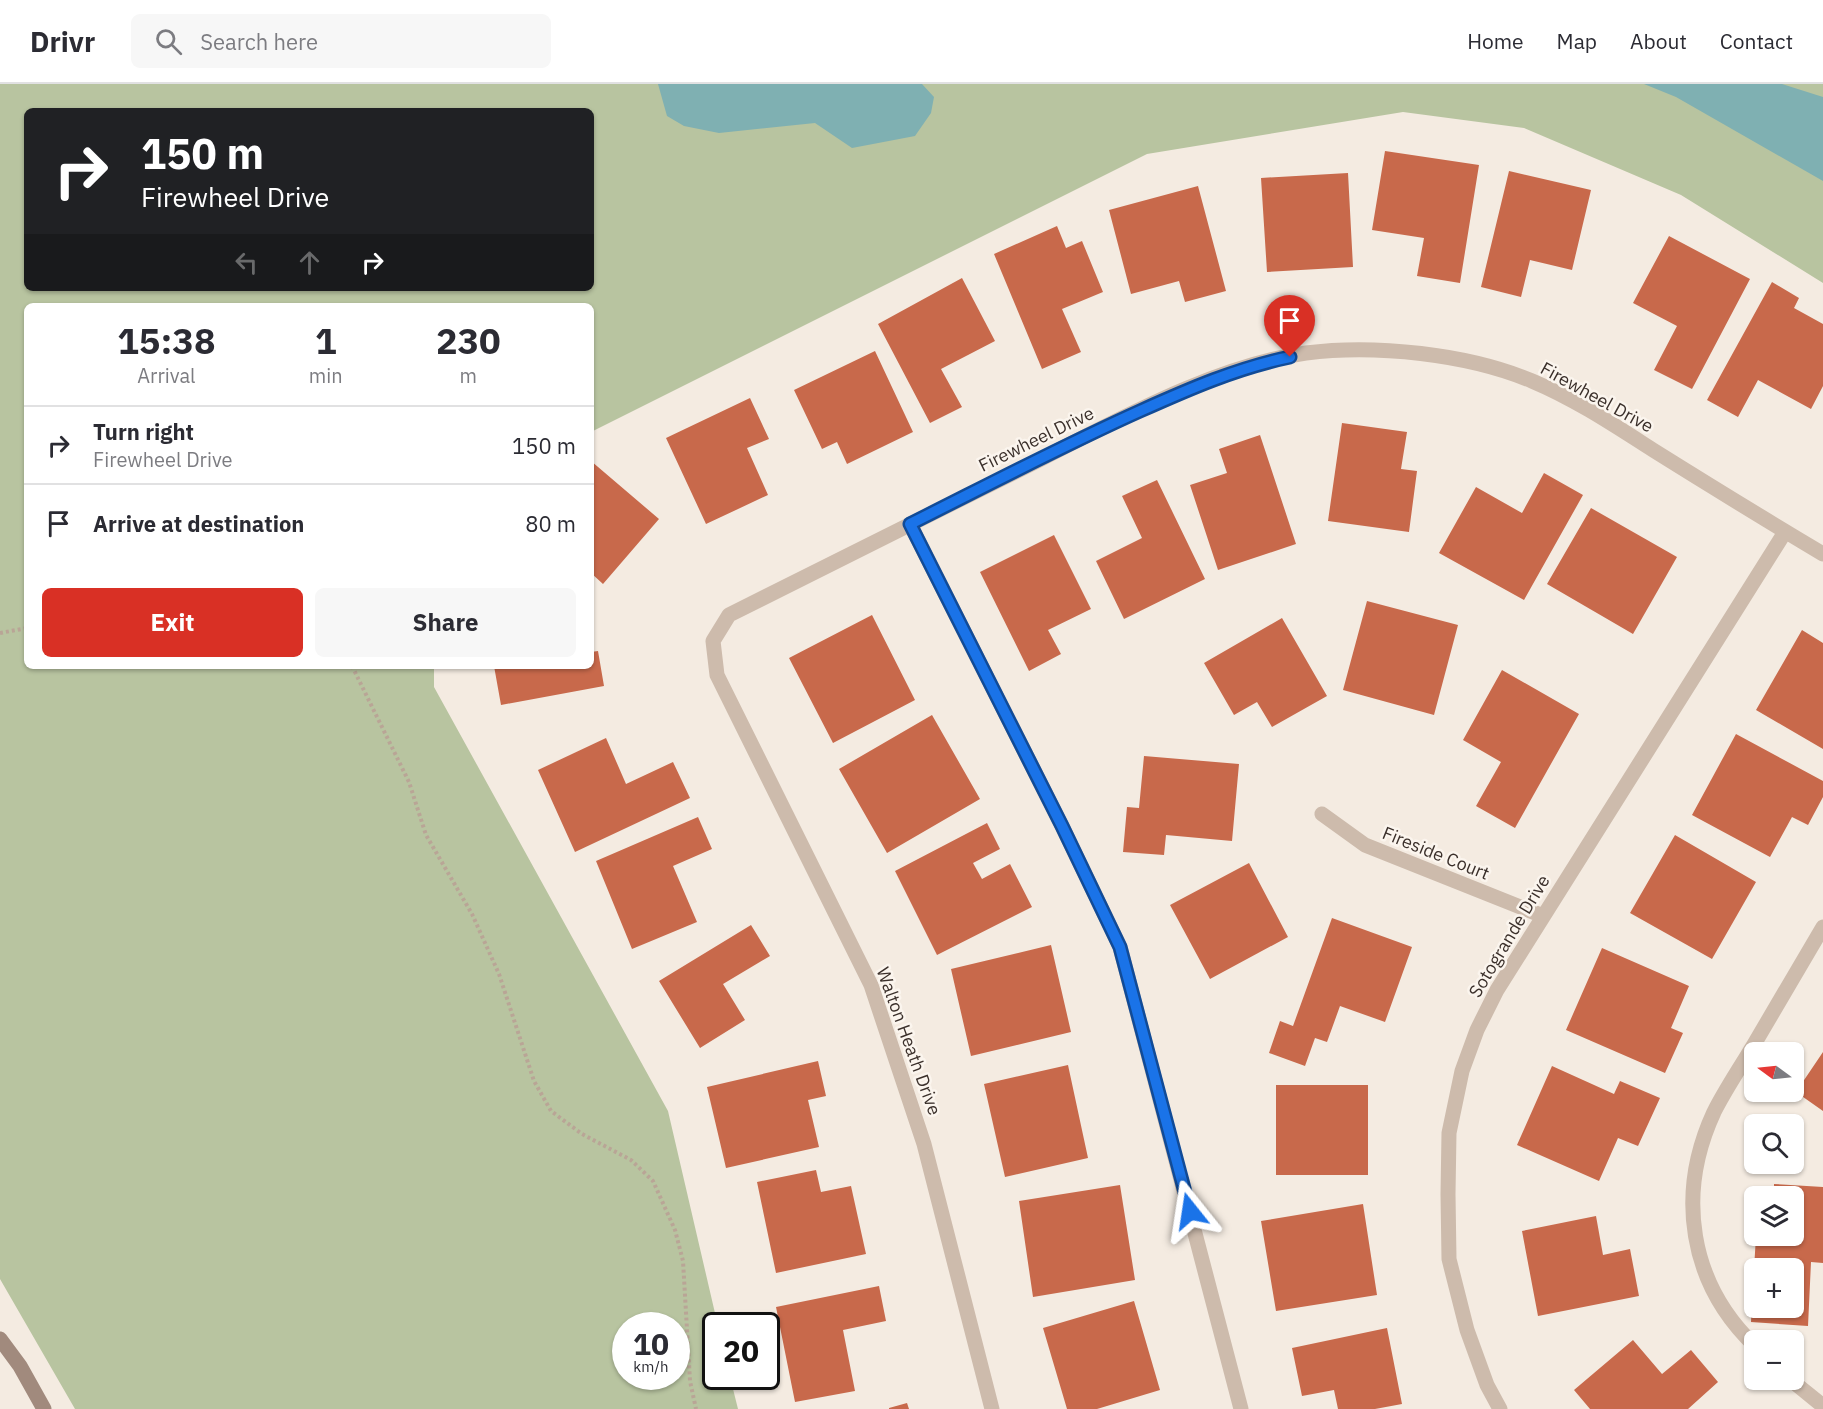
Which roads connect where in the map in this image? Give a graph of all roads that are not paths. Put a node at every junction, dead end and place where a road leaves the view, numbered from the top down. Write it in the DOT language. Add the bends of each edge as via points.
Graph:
graph roads {
  1 [pos="910,524"];
  2 [pos="1785,532"];
  3 [pos="1823,554"];
  4 [pos="717,675"];
  5 [pos="1322,814"];
  6 [pos="1543,916"];
  7 [pos="1823,927"];
  8 [pos="1744,1336"];
  9 [pos="1,1344"];
  10 [pos="1803,1390"];
  11 [pos="1823,1406"];
  12 [pos="44,1409"];
  13 [pos="992,1409"];
  14 [pos="1241,1409"];
  15 [pos="1500,1409"];
  1 -- 2 [label="street, Firewheel Drive" via="1104,427 1213,378 1296,355 1355,351 1471,362 1531,381 1590,411"];
  1 -- 4 [label="street, Firewheel Drive" via="729,615 713,641"];
  1 -- 14 [label="street" via="1120,947"];
  2 -- 3 [label="street, Firewheel Drive"];
  2 -- 6 [label="street, Sotogrande Drive"];
  4 -- 13 [label="street, Walton Heath Drive" via="871,985 924,1144"];
  5 -- 6 [label="street, Fireside Court" via="1365,845"];
  6 -- 15 [label="street, Sotogrande Drive" via="1477,1030 1462,1071 1449,1133 1449,1259 1467,1330"];
  7 -- 8 [label="street" via="1714,1112 1698,1155 1692,1221 1702,1266 1718,1300"];
  9 -- 12 [label="main road" via="20,1366"];
  10 -- 11 [label="street"];
}
